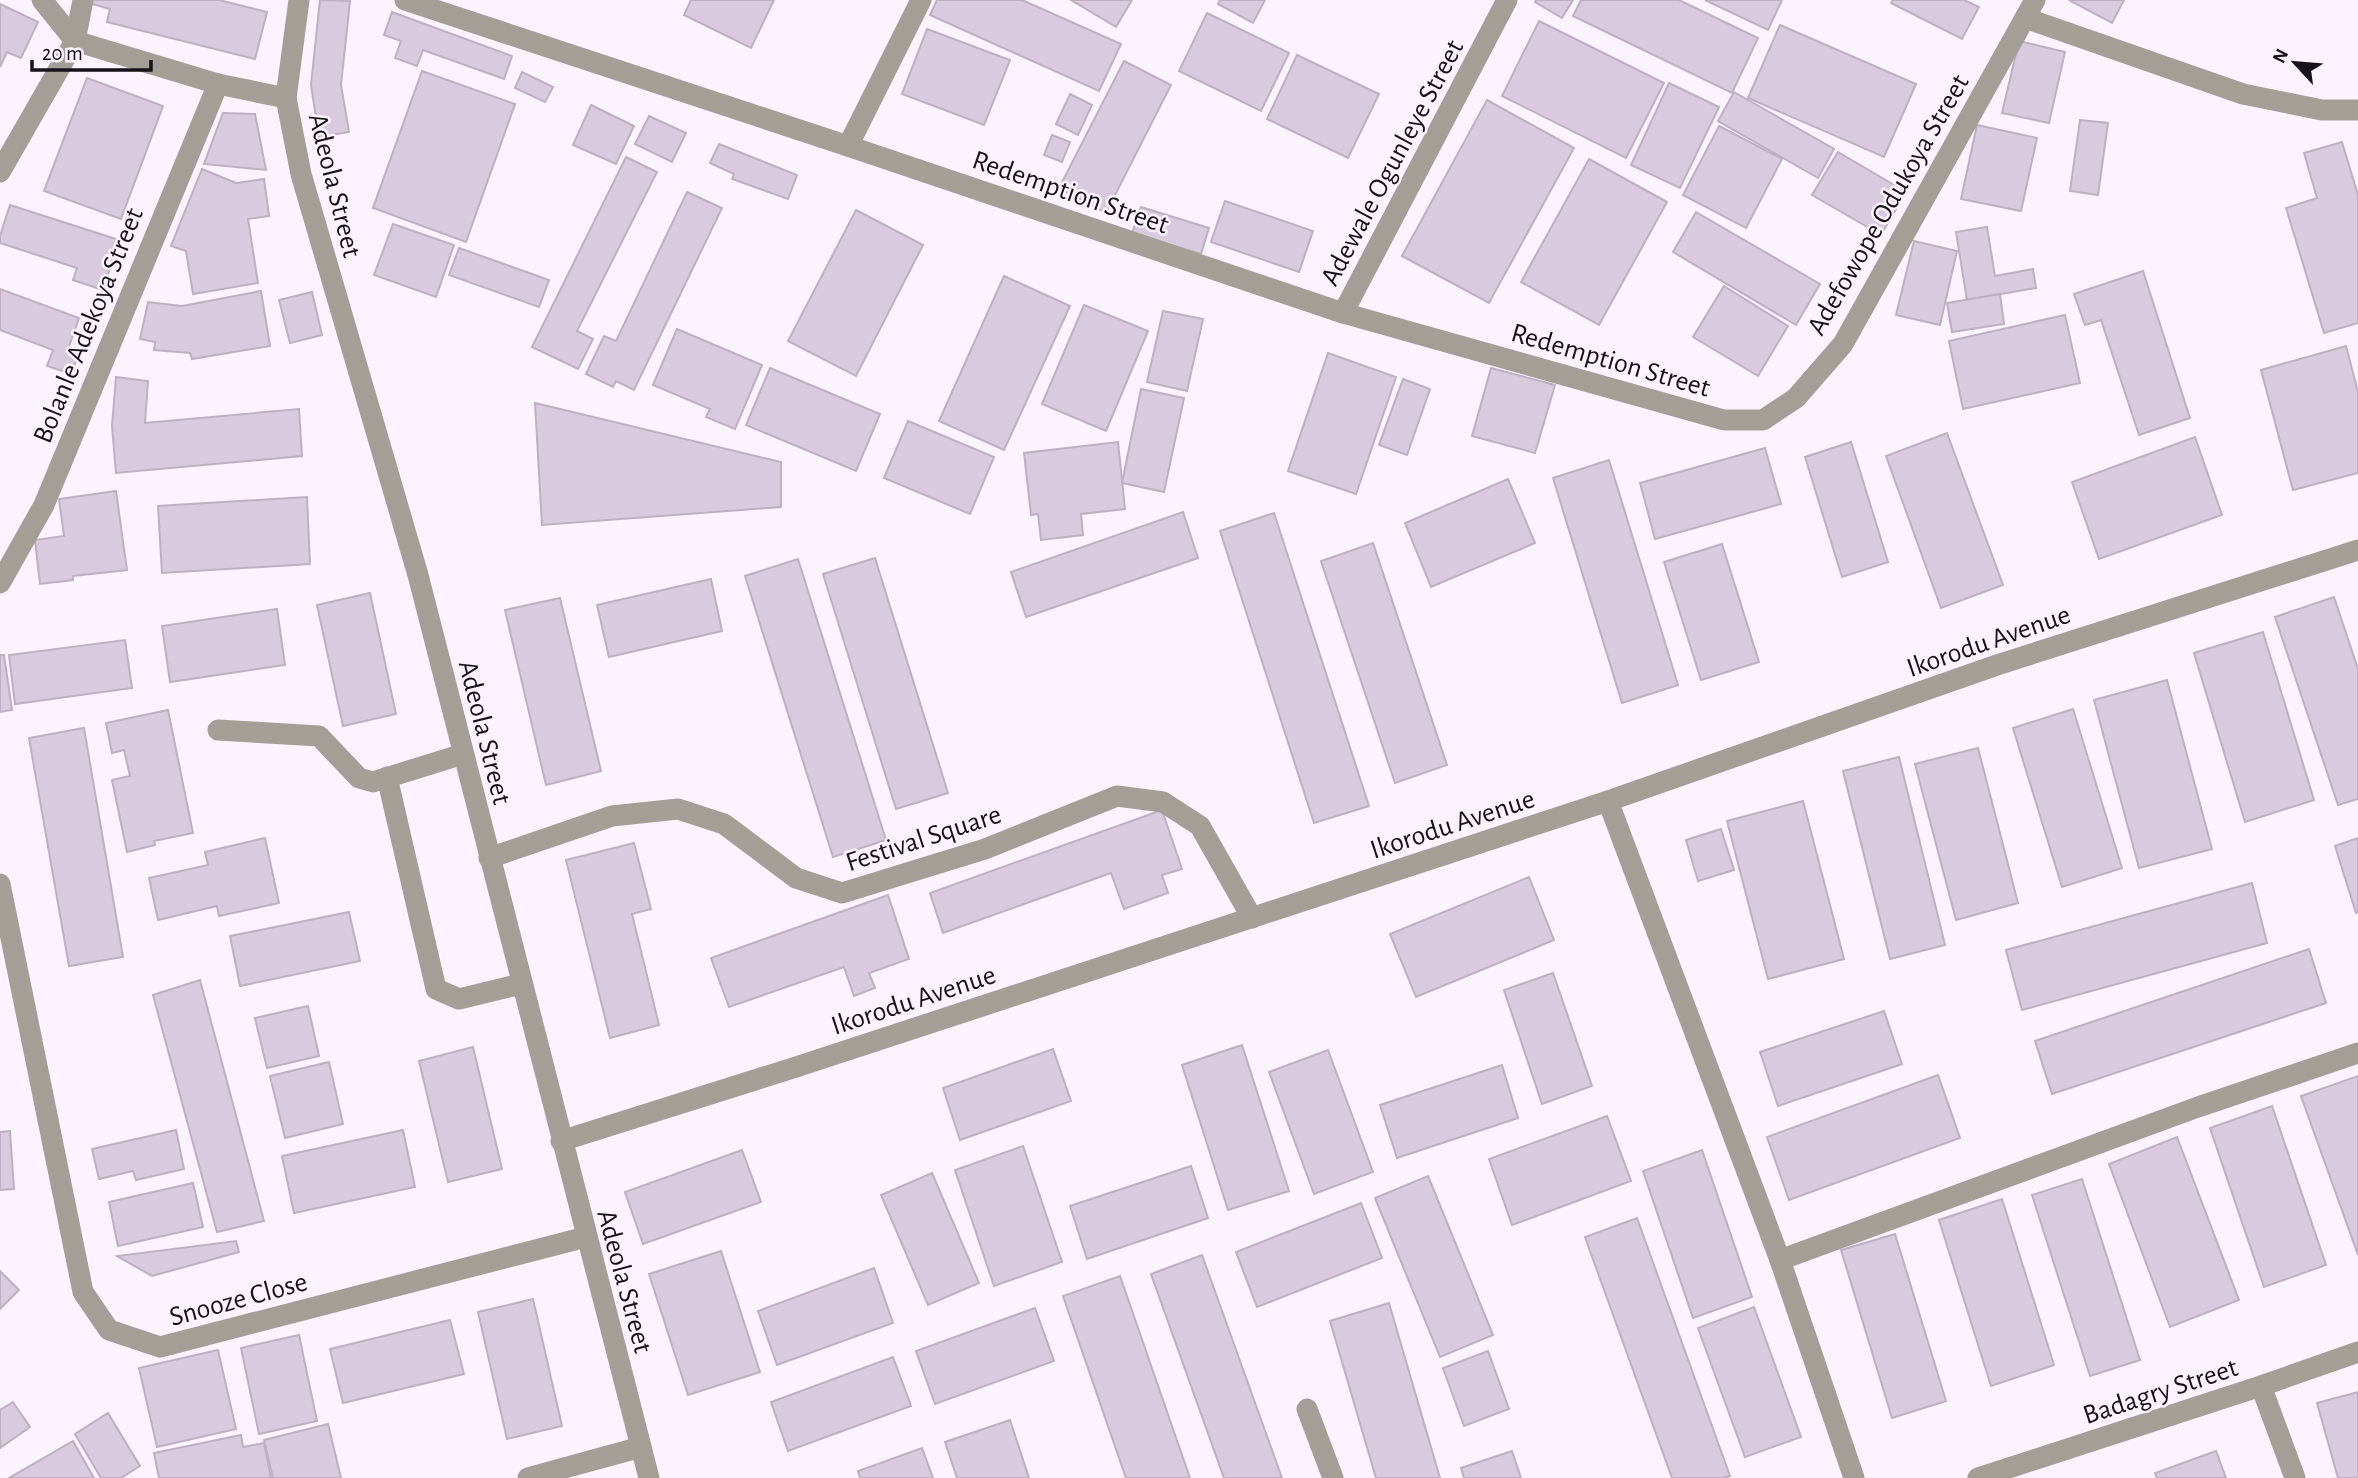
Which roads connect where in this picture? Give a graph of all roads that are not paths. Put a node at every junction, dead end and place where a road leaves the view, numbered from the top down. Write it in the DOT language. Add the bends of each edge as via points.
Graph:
graph roads {
  1 [pos="42,0"];
  2 [pos="83,0"];
  3 [pos="299,0"];
  4 [pos="405,0"];
  5 [pos="922,0"];
  6 [pos="1507,0"];
  7 [pos="2030,9"];
  8 [pos="75,41"];
  9 [pos="218,84"];
  10 [pos="285,98"];
  11 [pos="2358,110"];
  12 [pos="848,146"];
  13 [pos="0,172"];
  14 [pos="1343,313"];
  15 [pos="1724,420"];
  16 [pos="2358,550"];
  17 [pos="0,583"];
  18 [pos="218,730"];
  19 [pos="463,754"];
  20 [pos="387,777"];
  21 [pos="1608,801"];
  22 [pos="489,858"];
  23 [pos="0,884"];
  24 [pos="1252,918"];
  25 [pos="521,984"];
  26 [pos="2358,1054"];
  27 [pos="561,1141"];
  28 [pos="586,1237"];
  29 [pos="1780,1260"];
  30 [pos="2358,1352"];
  31 [pos="2261,1386"];
  32 [pos="1307,1409"];
  33 [pos="641,1447"];
  34 [pos="528,1478"];
  35 [pos="649,1478"];
  36 [pos="1333,1478"];
  37 [pos="1854,1478"];
  38 [pos="1978,1478"];
  39 [pos="2295,1478"];
  1 -- 8 [label="street"];
  2 -- 8 [label="street"];
  3 -- 10 [label="street, Adeola Street"];
  4 -- 12 [label="street, Redemption Street"];
  5 -- 12 [label="street"];
  6 -- 14 [label="street, Adewale Ogunleye Street"];
  7 -- 11 [label="street" via="2243,94 2322,110"];
  7 -- 15 [label="street, Adefowope Odukoya Street" via="1843,344 1796,398 1763,420"];
  8 -- 9 [label="street"];
  8 -- 13 [label="street"];
  9 -- 10 [label="street"];
  9 -- 17 [label="street, Bolanle Adekoya Street" via="44,505"];
  10 -- 19 [label="street, Adeola Street" via="301,174 418,575"];
  12 -- 14 [label="street, Redemption Street"];
  14 -- 15 [label="street, Redemption Street"];
  16 -- 21 [label="street, Ikorodu Avenue" via="1997,665"];
  18 -- 20 [label="street" via="319,736 359,778 373,782"];
  19 -- 20 [label="street"];
  19 -- 22 [label="street, Adeola Street"];
  20 -- 25 [label="street" via="436,989 459,999"];
  21 -- 24 [label="street, Ikorodu Avenue"];
  21 -- 29 [label="street"];
  22 -- 24 [label="street, Festival Square" via="612,816 678,809 724,824 796,878 842,893 985,849 1117,796 1163,802 1200,826"];
  22 -- 25 [label="street, Adeola Street"];
  23 -- 28 [label="street, Snooze Close" via="83,1292 109,1330 160,1347"];
  24 -- 27 [label="street, Ikorodu Avenue"];
  25 -- 27 [label="street, Adeola Street"];
  26 -- 29 [label="street" via="2198,1107"];
  27 -- 28 [label="street, Adeola Street"];
  28 -- 33 [label="street, Adeola Street"];
  29 -- 37 [label="street"];
  30 -- 31 [label="street, Badagry Street"];
  31 -- 38 [label="street, Badagry Street"];
  31 -- 39 [label="street"];
  32 -- 36 [label="street"];
  33 -- 34 [label="street"];
  33 -- 35 [label="street, Adeola Street"];
}
